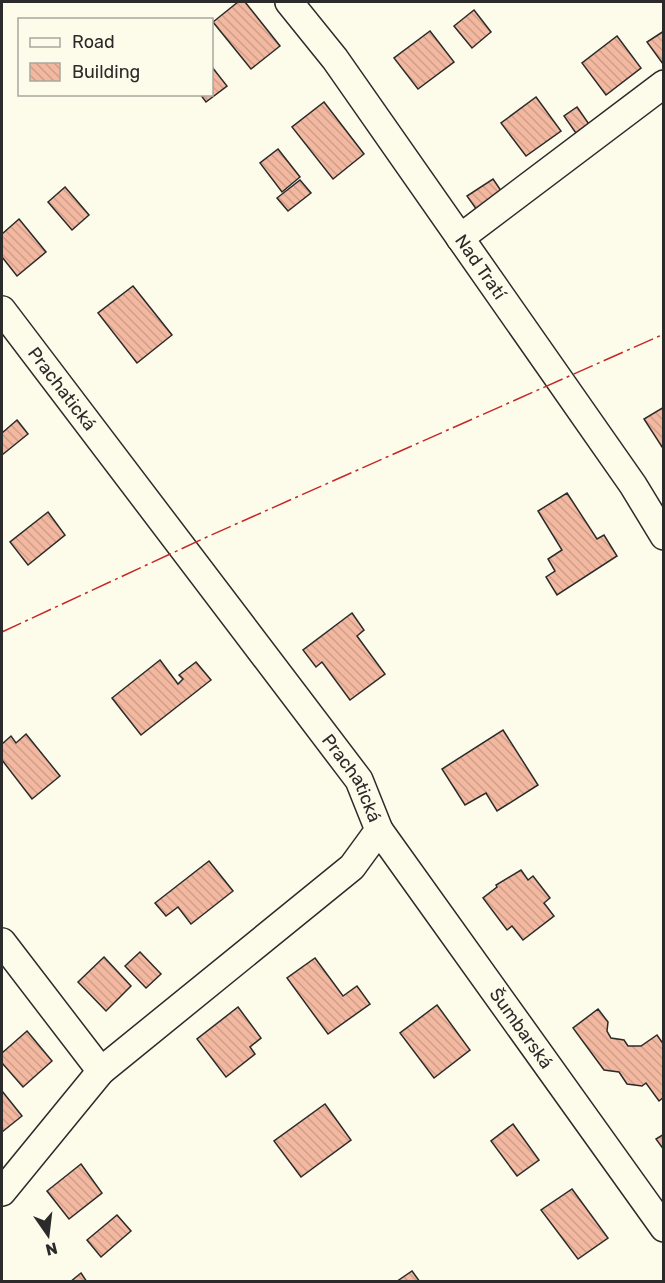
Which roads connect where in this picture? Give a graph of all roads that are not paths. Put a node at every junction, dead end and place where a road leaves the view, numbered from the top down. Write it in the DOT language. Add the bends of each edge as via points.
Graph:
graph roads {
  1 [pos="289,2"];
  2 [pos="663,84"];
  3 [pos="460,238"];
  4 [pos="2,310"];
  5 [pos="663,536"];
  6 [pos="379,830"];
  7 [pos="2,942"];
  8 [pos="101,1071"];
  9 [pos="2,1192"];
  10 [pos="663,1228"];
  1 -- 3 [label="street, Nad Tratí" via="335,59"];
  2 -- 3 [label="street"];
  3 -- 5 [label="street, Nad Tratí" via="633,485"];
  4 -- 6 [label="street, Prachatická" via="359,780"];
  6 -- 8 [label="street, Prachatická" via="352,867"];
  6 -- 10 [label="street, Šumbarská"];
  7 -- 8 [label="street"];
  8 -- 9 [label="street, Prachatická"];
}
